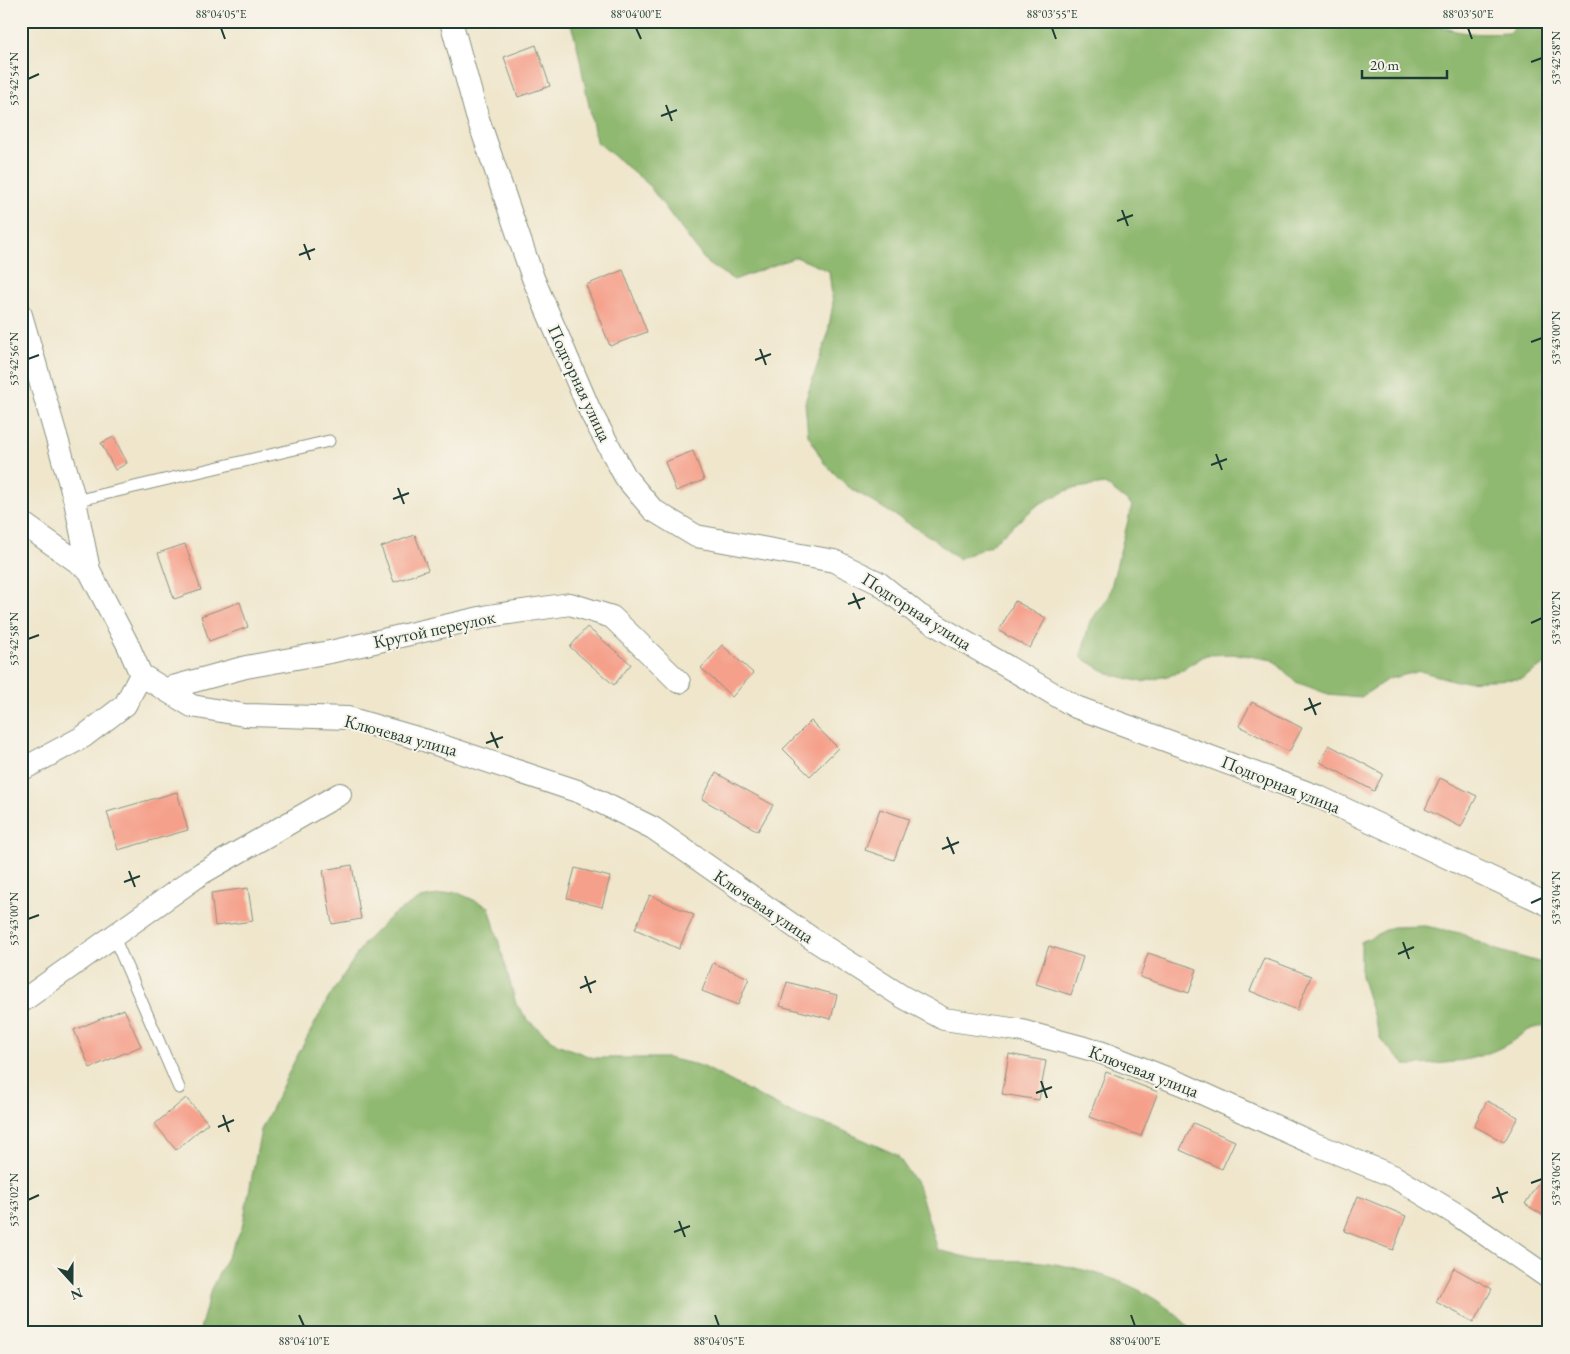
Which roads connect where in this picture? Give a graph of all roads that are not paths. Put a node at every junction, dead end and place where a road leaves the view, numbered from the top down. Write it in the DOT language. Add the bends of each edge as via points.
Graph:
graph roads {
  1 [pos="451,21"];
  2 [pos="21,315"];
  3 [pos="329,441"];
  4 [pos="75,501"];
  5 [pos="21,522"];
  6 [pos="89,570"];
  7 [pos="141,675"];
  8 [pos="679,682"];
  9 [pos="165,689"];
  10 [pos="21,770"];
  11 [pos="340,794"];
  12 [pos="1549,905"];
  13 [pos="113,935"];
  14 [pos="21,1002"];
  15 [pos="180,1088"];
  16 [pos="1549,1278"];
  1 -- 12 [label="street, Подгорная улица" via="477,116 533,278 590,411 626,478 653,510 696,536 834,561 879,583 919,615 1076,707 1319,797"];
  2 -- 4 [label="street"];
  3 -- 4 [label="lane"];
  4 -- 6 [label="street"];
  5 -- 6 [label="street"];
  6 -- 7 [label="street"];
  7 -- 9 [label="street, Ключевая улица"];
  7 -- 10 [label="street" via="124,705 83,738"];
  8 -- 9 [label="street, Крутой переулок" via="612,617 570,604 488,616 330,652 246,667"];
  9 -- 16 [label="street, Ключевая улица" via="192,706 244,715 348,718 580,792 653,828 814,940 944,1019 1018,1030 1100,1052 1184,1085 1393,1176 1456,1214"];
  11 -- 13 [label="street" via="202,874"];
  13 -- 14 [label="street"];
  13 -- 15 [label="lane"];
}
